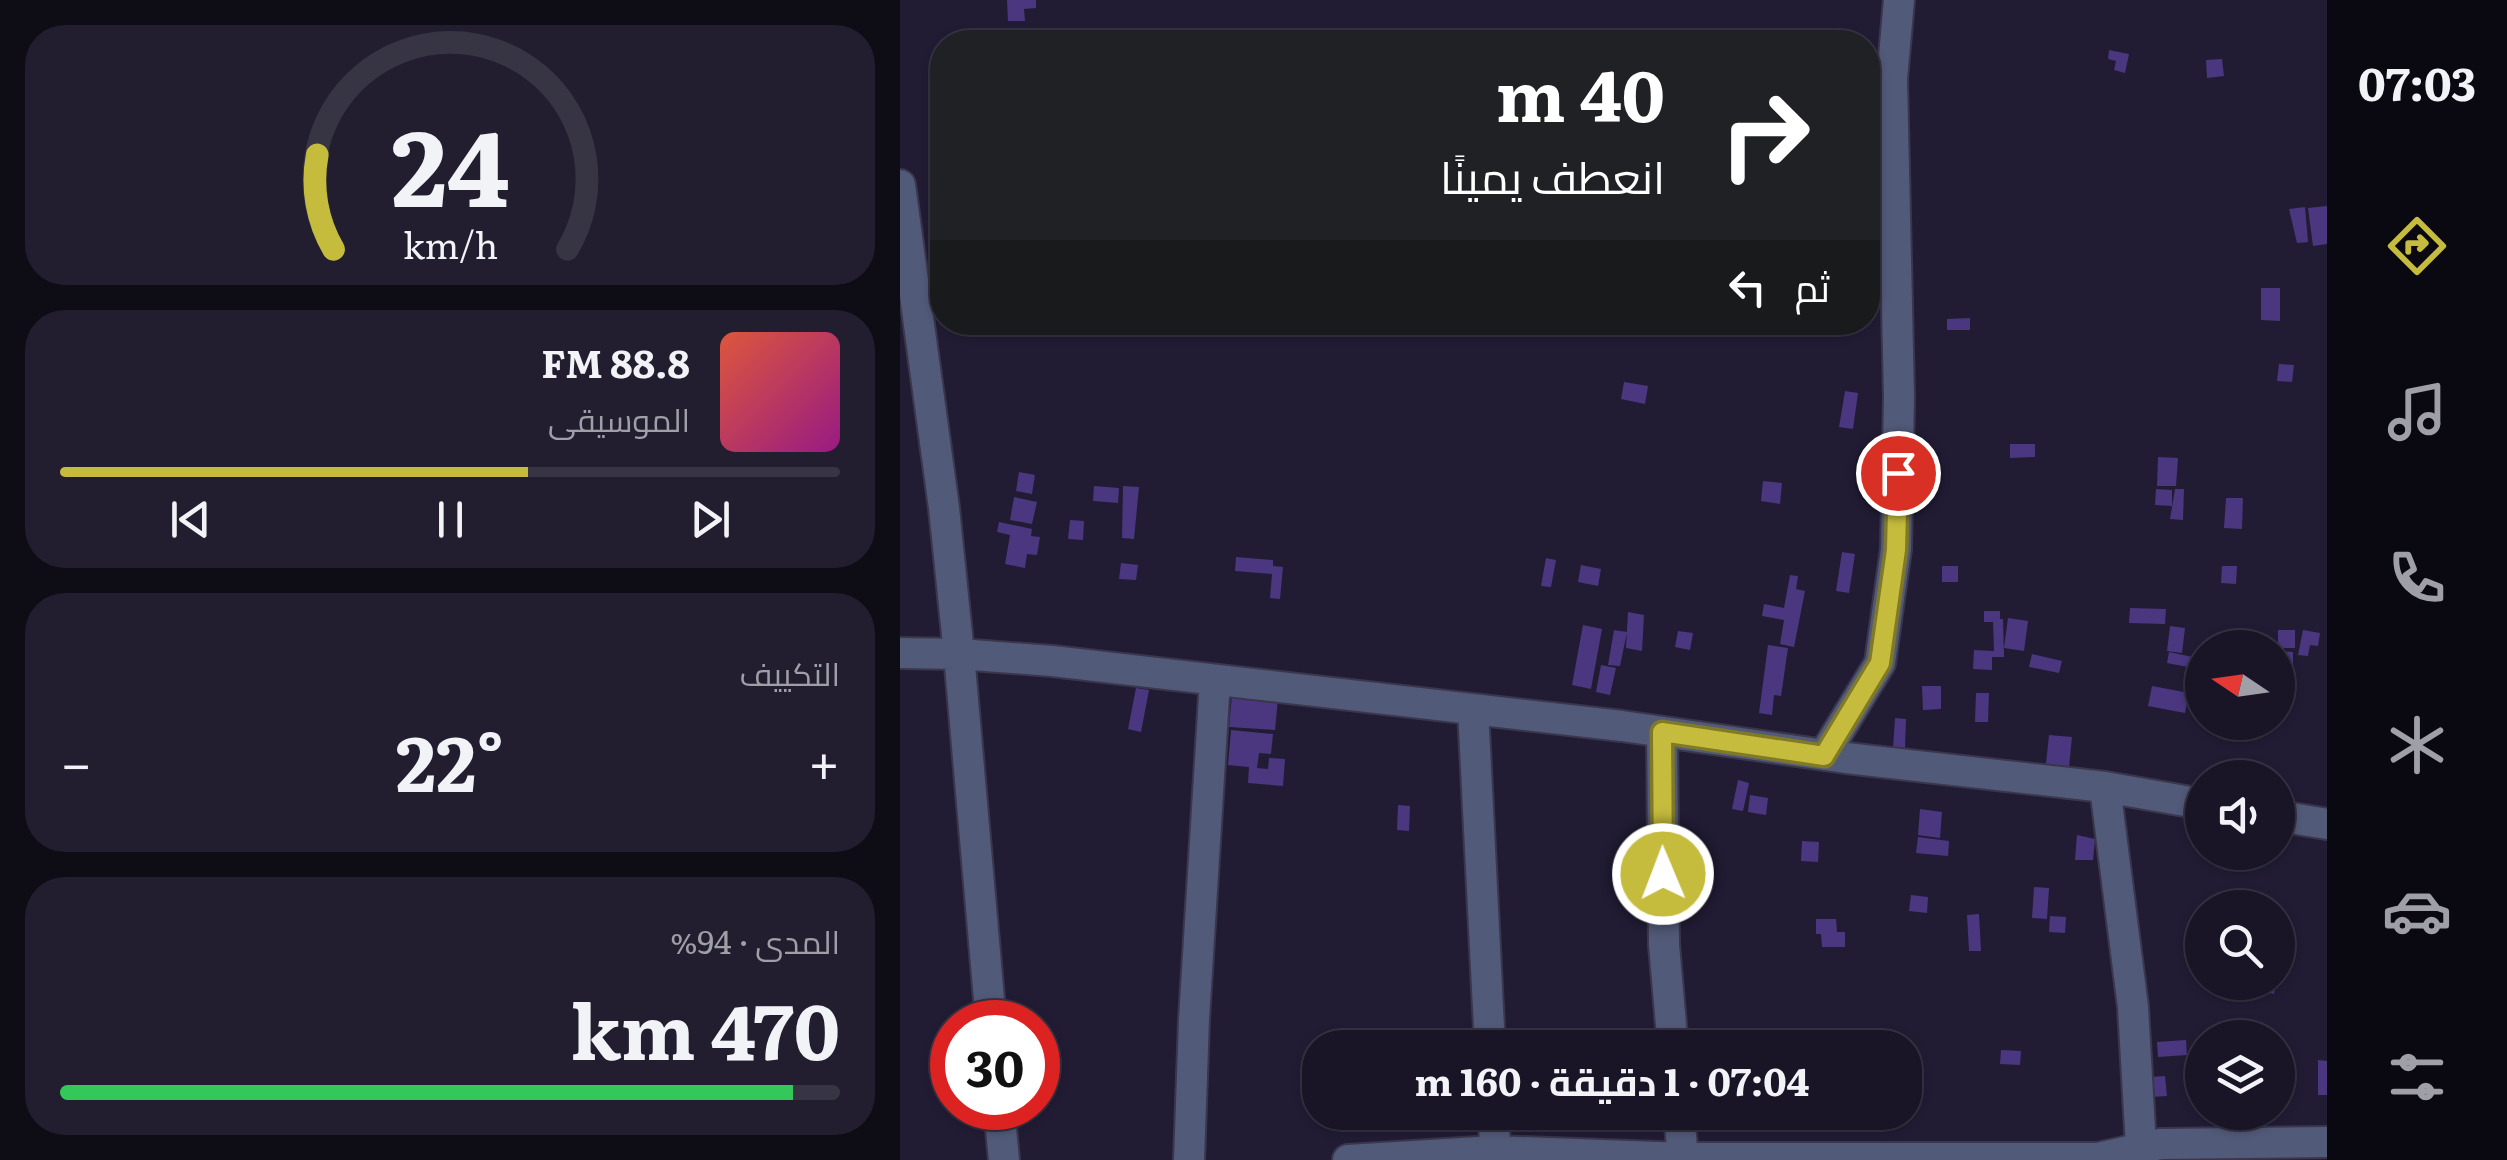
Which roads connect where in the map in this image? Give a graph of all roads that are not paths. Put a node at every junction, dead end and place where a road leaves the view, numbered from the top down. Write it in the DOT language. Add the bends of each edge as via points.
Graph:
graph roads {
  1 [pos="1900,0"];
  2 [pos="900,185"];
  3 [pos="900,652"];
  4 [pos="959,654"];
  5 [pos="1215,680"];
  6 [pos="1473,709"];
  7 [pos="1662,732"];
  8 [pos="1824,756"];
  9 [pos="2106,788"];
  10 [pos="2185,801"];
  11 [pos="2295,819"];
  12 [pos="2327,824"];
  13 [pos="989,1000"];
  14 [pos="1489,1030"];
  15 [pos="1671,1030"];
  16 [pos="1001,1130"];
  17 [pos="1494,1130"];
  18 [pos="1680,1130"];
  19 [pos="2327,1142"];
  20 [pos="2141,1147"];
  21 [pos="1496,1155"];
  22 [pos="1683,1159"];
  23 [pos="1004,1160"];
  24 [pos="1189,1160"];
  25 [pos="1348,1160"];
  1 -- 8 [label="street" via="1892,79 1896,550 1880,663"];
  2 -- 4 [label="street"];
  3 -- 4 [label="street"];
  4 -- 5 [label="street"];
  4 -- 13 [label="street"];
  5 -- 6 [label="street"];
  5 -- 24 [label="street"];
  6 -- 7 [label="street"];
  6 -- 14 [label="street"];
  7 -- 8 [label="street"];
  7 -- 15 [label="street"];
  8 -- 9 [label="street"];
  9 -- 10 [label="street"];
  9 -- 20 [label="street" via="2133,1008"];
  11 -- 12 [label="street"];
  16 -- 23 [label="street"];
  17 -- 21 [label="street"];
  18 -- 22 [label="street"];
  19 -- 20 [label="street"];
  20 -- 22 [label="street" via="2098,1158"];
  21 -- 22 [label="street"];
  21 -- 25 [label="street"];
}
